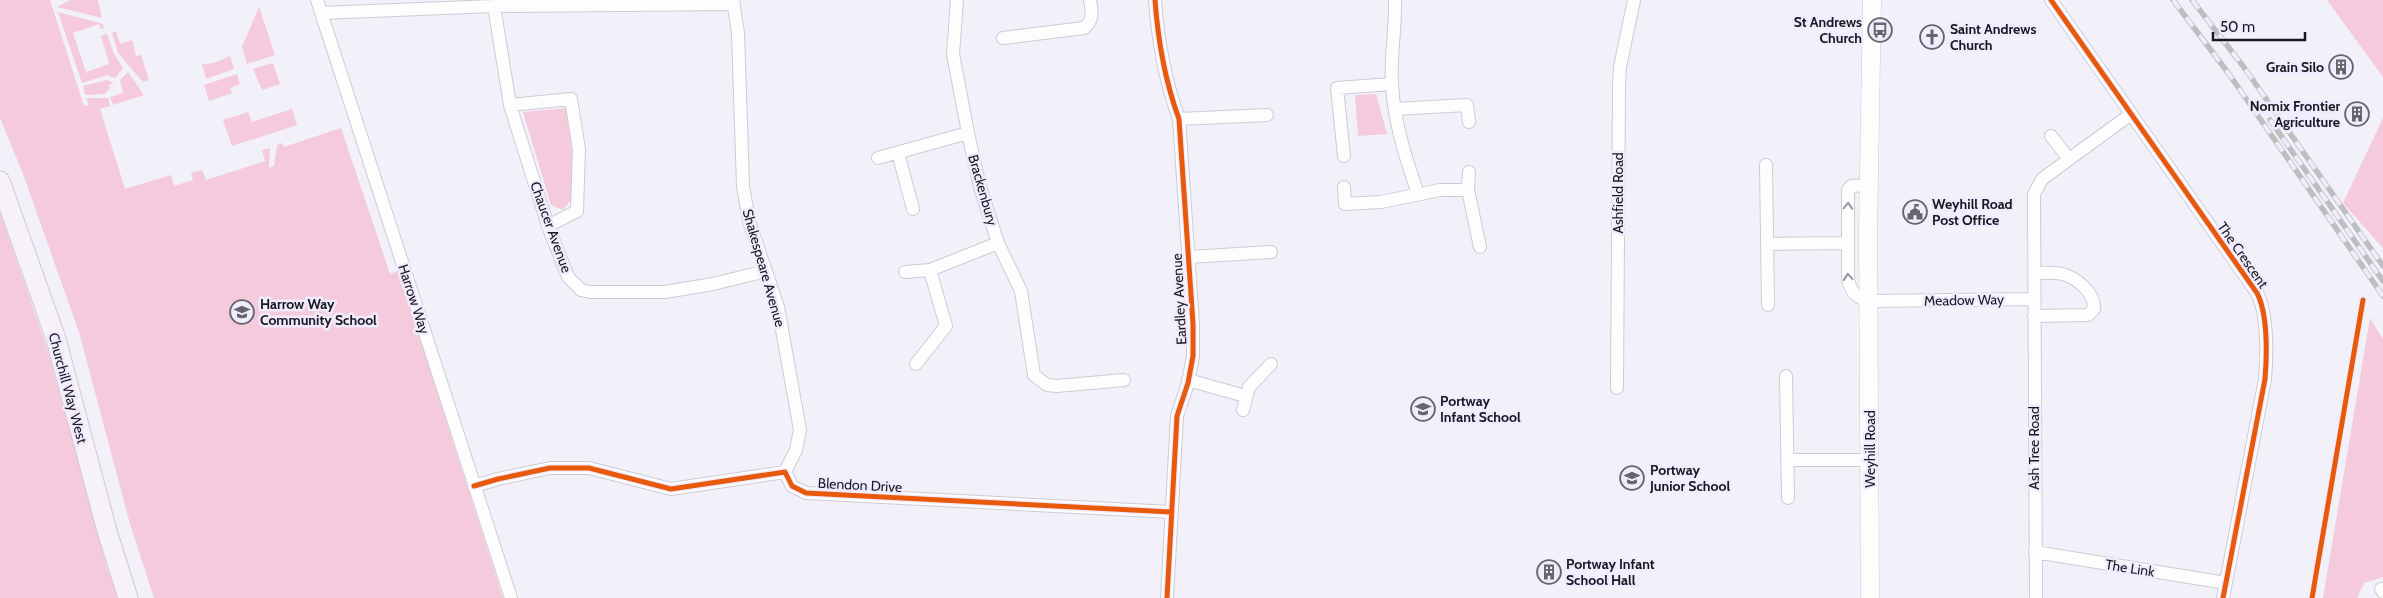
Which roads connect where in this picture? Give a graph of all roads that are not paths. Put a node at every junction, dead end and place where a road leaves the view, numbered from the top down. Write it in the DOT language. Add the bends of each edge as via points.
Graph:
graph roads {
  1 [pos="317,0"];
  2 [pos="957,0"];
  3 [pos="1090,0"];
  4 [pos="1155,0"];
  5 [pos="1395,0"];
  6 [pos="1634,0"];
  7 [pos="1872,0"];
  8 [pos="2051,0"];
  9 [pos="734,2"];
  10 [pos="494,6"];
  11 [pos="322,13"];
  12 [pos="1003,38"];
  13 [pos="1392,84"];
  14 [pos="510,105"];
  15 [pos="1395,109"];
  16 [pos="1267,114"];
  17 [pos="2131,114"];
  18 [pos="1179,119"];
  19 [pos="1469,122"];
  20 [pos="968,132"];
  21 [pos="2051,136"];
  22 [pos="898,153"];
  23 [pos="1344,156"];
  24 [pos="878,158"];
  25 [pos="2068,159"];
  26 [pos="1766,165"];
  27 [pos="1469,172"];
  28 [pos="0,180"];
  29 [pos="1868,185"];
  30 [pos="1344,187"];
  31 [pos="1468,190"];
  32 [pos="1418,194"];
  33 [pos="913,209"];
  34 [pos="548,226"];
  35 [pos="998,243"];
  36 [pos="1847,243"];
  37 [pos="1767,244"];
  38 [pos="1480,247"];
  39 [pos="1271,252"];
  40 [pos="1189,257"];
  41 [pos="930,270"];
  42 [pos="766,271"];
  43 [pos="905,272"];
  44 [pos="2034,273"];
  45 [pos="2034,299"];
  46 [pos="1868,301"];
  47 [pos="1768,304"];
  48 [pos="2034,316"];
  49 [pos="916,364"];
  50 [pos="1271,364"];
  51 [pos="1786,376"];
  52 [pos="1124,380"];
  53 [pos="1188,380"];
  54 [pos="1617,388"];
  55 [pos="1245,396"];
  56 [pos="1243,410"];
  57 [pos="1788,460"];
  58 [pos="1870,460"];
  59 [pos="785,472"];
  60 [pos="474,486"];
  61 [pos="1788,498"];
  62 [pos="1171,512"];
  63 [pos="2035,552"];
  64 [pos="2226,583"];
  65 [pos="128,598"];
  66 [pos="511,598"];
  67 [pos="1167,598"];
  68 [pos="1870,598"];
  69 [pos="2036,598"];
  70 [pos="2223,598"];
  1 -- 11 [label="street, Harrow Way"];
  2 -- 20 [label="street, Brackenbury" via="953,54"];
  3 -- 12 [label="street" via="1091,23 1084,28"];
  4 -- 18 [label="street, Eardley Avenue" via="1168,88"];
  5 -- 13 [label="street"];
  6 -- 54 [label="street, Ashfield Road" via="1619,85"];
  7 -- 29 [label="main road, Weyhill Road"];
  8 -- 17 [label="street, The Crescent"];
  9 -- 10 [label="street"];
  9 -- 42 [label="street, Shakespeare Avenue" via="743,186 749,221"];
  10 -- 11 [label="street"];
  10 -- 14 [label="street, Chaucer Avenue"];
  11 -- 60 [label="street, Harrow Way"];
  13 -- 15 [label="street"];
  13 -- 23 [label="street" via="1337,88"];
  14 -- 34 [label="street, Chaucer Avenue"];
  14 -- 34 [label="street" via="571,99 579,149 577,211"];
  15 -- 19 [label="street" via="1473,103"];
  15 -- 32 [label="street"];
  16 -- 18 [label="street"];
  17 -- 25 [label="street"];
  17 -- 64 [label="street, The Crescent" via="2262,304 2265,379"];
  18 -- 40 [label="street, Eardley Avenue"];
  20 -- 22 [label="street"];
  20 -- 35 [label="street, Brackenbury" via="980,187"];
  21 -- 25 [label="street"];
  22 -- 24 [label="street"];
  22 -- 33 [label="street"];
  25 -- 44 [label="street" via="2042,179 2036,188"];
  26 -- 37 [label="street"];
  27 -- 31 [label="street"];
  28 -- 65 [label="main road, Churchill Way West" via="56,339"];
  36 -- 29 [label="street, one-way" via="1848,190 1851,186"];
  29 -- 46 [label="main road, Weyhill Road"];
  30 -- 32 [label="street" via="1345,209"];
  31 -- 32 [label="street"];
  31 -- 38 [label="street"];
  34 -- 42 [label="street, Chaucer Avenue" via="568,277 580,290 665,292"];
  35 -- 41 [label="street"];
  35 -- 52 [label="street, Brackenbury" via="1021,291 1034,375 1047,385 1057,386"];
  36 -- 37 [label="street"];
  46 -- 36 [label="street, one-way" via="1855,295 1848,284"];
  37 -- 47 [label="street"];
  39 -- 40 [label="street, Eardley Avenue"];
  40 -- 53 [label="street, Eardley Avenue" via="1193,356"];
  41 -- 43 [label="street"];
  41 -- 49 [label="street" via="946,326"];
  42 -- 59 [label="street, Shakespeare Avenue" via="778,307 800,430 796,450"];
  44 -- 45 [label="street"];
  44 -- 48 [label="street" via="2065,275 2091,294 2095,306 2088,315"];
  45 -- 46 [label="street, Meadow Way"];
  45 -- 48 [label="street, Ash Tree Road"];
  46 -- 58 [label="main road, Weyhill Road"];
  48 -- 63 [label="street, Ash Tree Road"];
  50 -- 55 [label="street" via="1249,387"];
  51 -- 57 [label="street"];
  53 -- 55 [label="street"];
  53 -- 62 [label="street, Eardley Avenue" via="1177,416"];
  55 -- 56 [label="street"];
  57 -- 58 [label="street"];
  57 -- 61 [label="street"];
  58 -- 68 [label="main road, Weyhill Road"];
  59 -- 60 [label="street" via="670,489 589,468 550,468"];
  59 -- 62 [label="street, Blendon Drive" via="792,486 806,494"];
  60 -- 66 [label="street, Harrow Way"];
  62 -- 67 [label="street, Eardley Avenue"];
  63 -- 64 [label="street, The Link"];
  63 -- 69 [label="street, Ash Tree Road"];
  64 -- 70 [label="street, The Crescent"];
}
